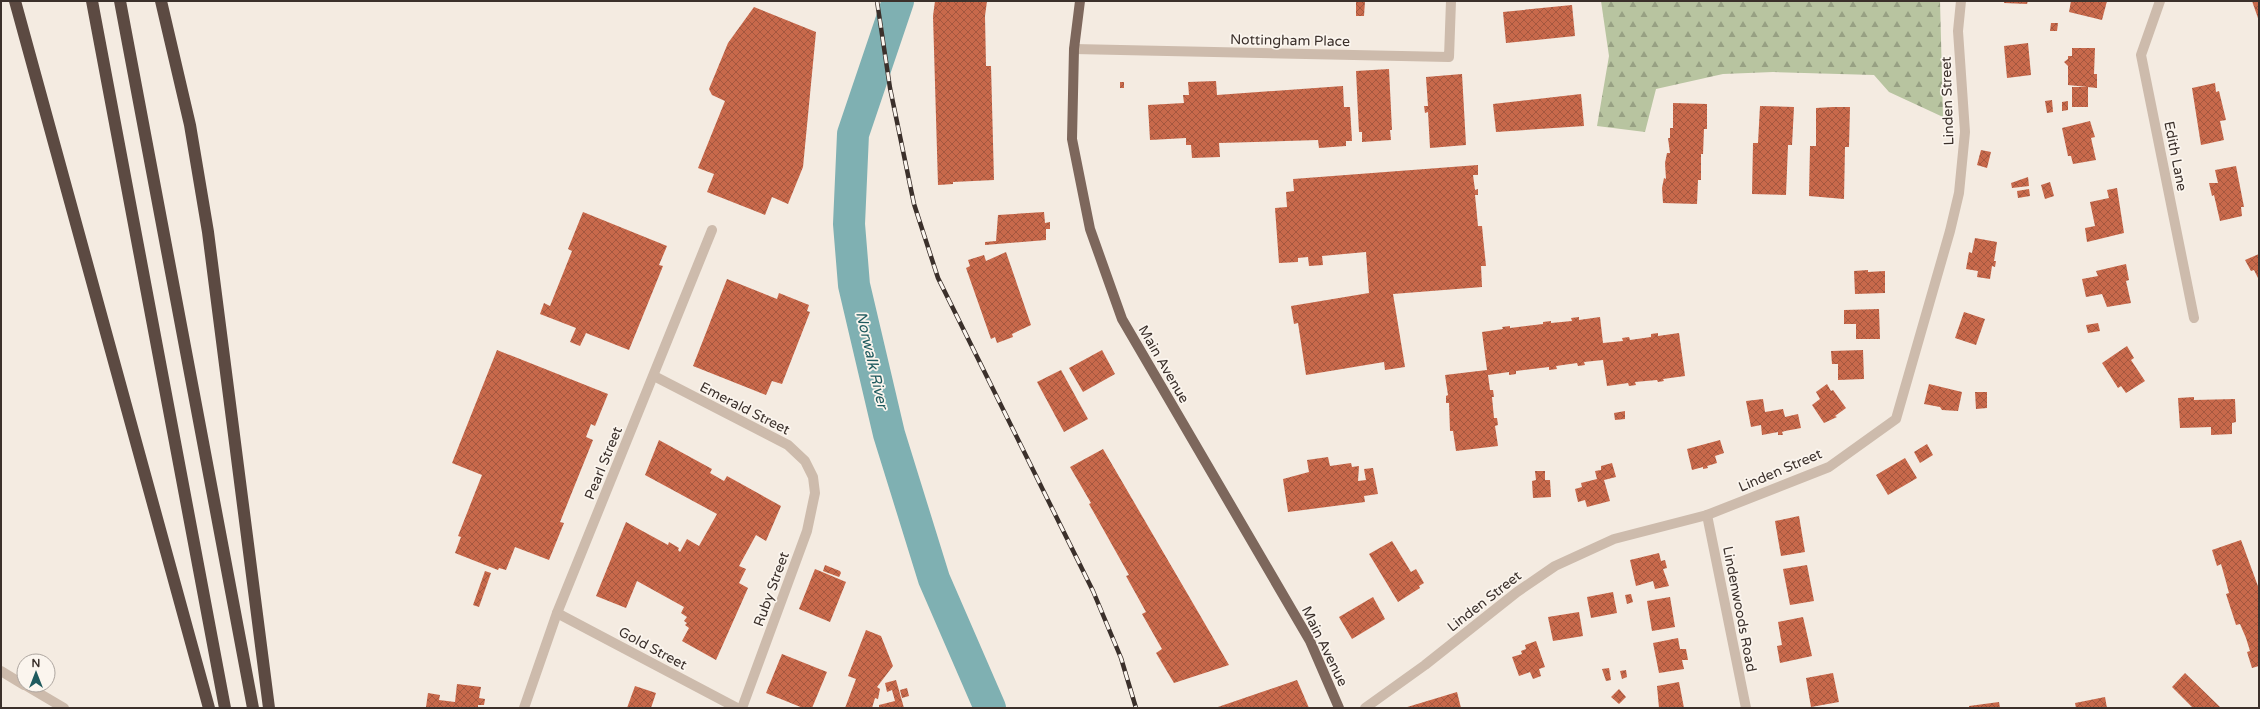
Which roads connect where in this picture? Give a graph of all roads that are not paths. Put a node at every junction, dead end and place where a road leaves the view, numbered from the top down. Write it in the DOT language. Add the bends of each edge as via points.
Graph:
graph roads {
  1 [pos="15,1"];
  2 [pos="92,1"];
  3 [pos="120,1"];
  4 [pos="161,1"];
  5 [pos="1080,1"];
  6 [pos="1451,1"];
  7 [pos="1961,1"];
  8 [pos="2160,1"];
  9 [pos="1074,49"];
  10 [pos="712,230"];
  11 [pos="2194,318"];
  12 [pos="654,376"];
  13 [pos="813,477"];
  14 [pos="1708,515"];
  15 [pos="557,613"];
  16 [pos="1,671"];
  17 [pos="16,680"];
  18 [pos="38,693"];
  19 [pos="64,708"];
  20 [pos="209,708"];
  21 [pos="225,708"];
  22 [pos="253,708"];
  23 [pos="269,708"];
  24 [pos="524,708"];
  25 [pos="736,708"];
  26 [pos="742,708"];
  27 [pos="1339,708"];
  28 [pos="1365,708"];
  29 [pos="1746,708"];
  1 -- 20 [label="highway"];
  2 -- 21 [label="highway"];
  3 -- 22 [label="highway"];
  4 -- 23 [label="highway" via="190,125 208,232"];
  5 -- 9 [label="main road, Main Avenue"];
  6 -- 9 [label="street, Nottingham Place" via="1449,57"];
  7 -- 14 [label="street, Linden Street" via="1958,31 1965,132 1959,193 1896,419 1828,467"];
  8 -- 11 [label="street, Edith Lane" via="2141,55"];
  9 -- 27 [label="main road, Main Avenue" via="1072,139 1090,229 1122,320 1310,641"];
  10 -- 12 [label="street, Pearl Street"];
  12 -- 13 [label="street, Emerald Street" via="788,445 805,461"];
  12 -- 15 [label="street, Pearl Street"];
  13 -- 26 [label="street, Ruby Street" via="815,493 807,531"];
  14 -- 28 [label="street, Linden Street" via="1614,539 1555,566 1516,592 1425,665"];
  14 -- 29 [label="street, Lindenwoods Road"];
  15 -- 24 [label="street, Pearl Street"];
  15 -- 25 [label="street, Gold Street"];
  16 -- 17 [label="street"];
  18 -- 19 [label="street"];
}
